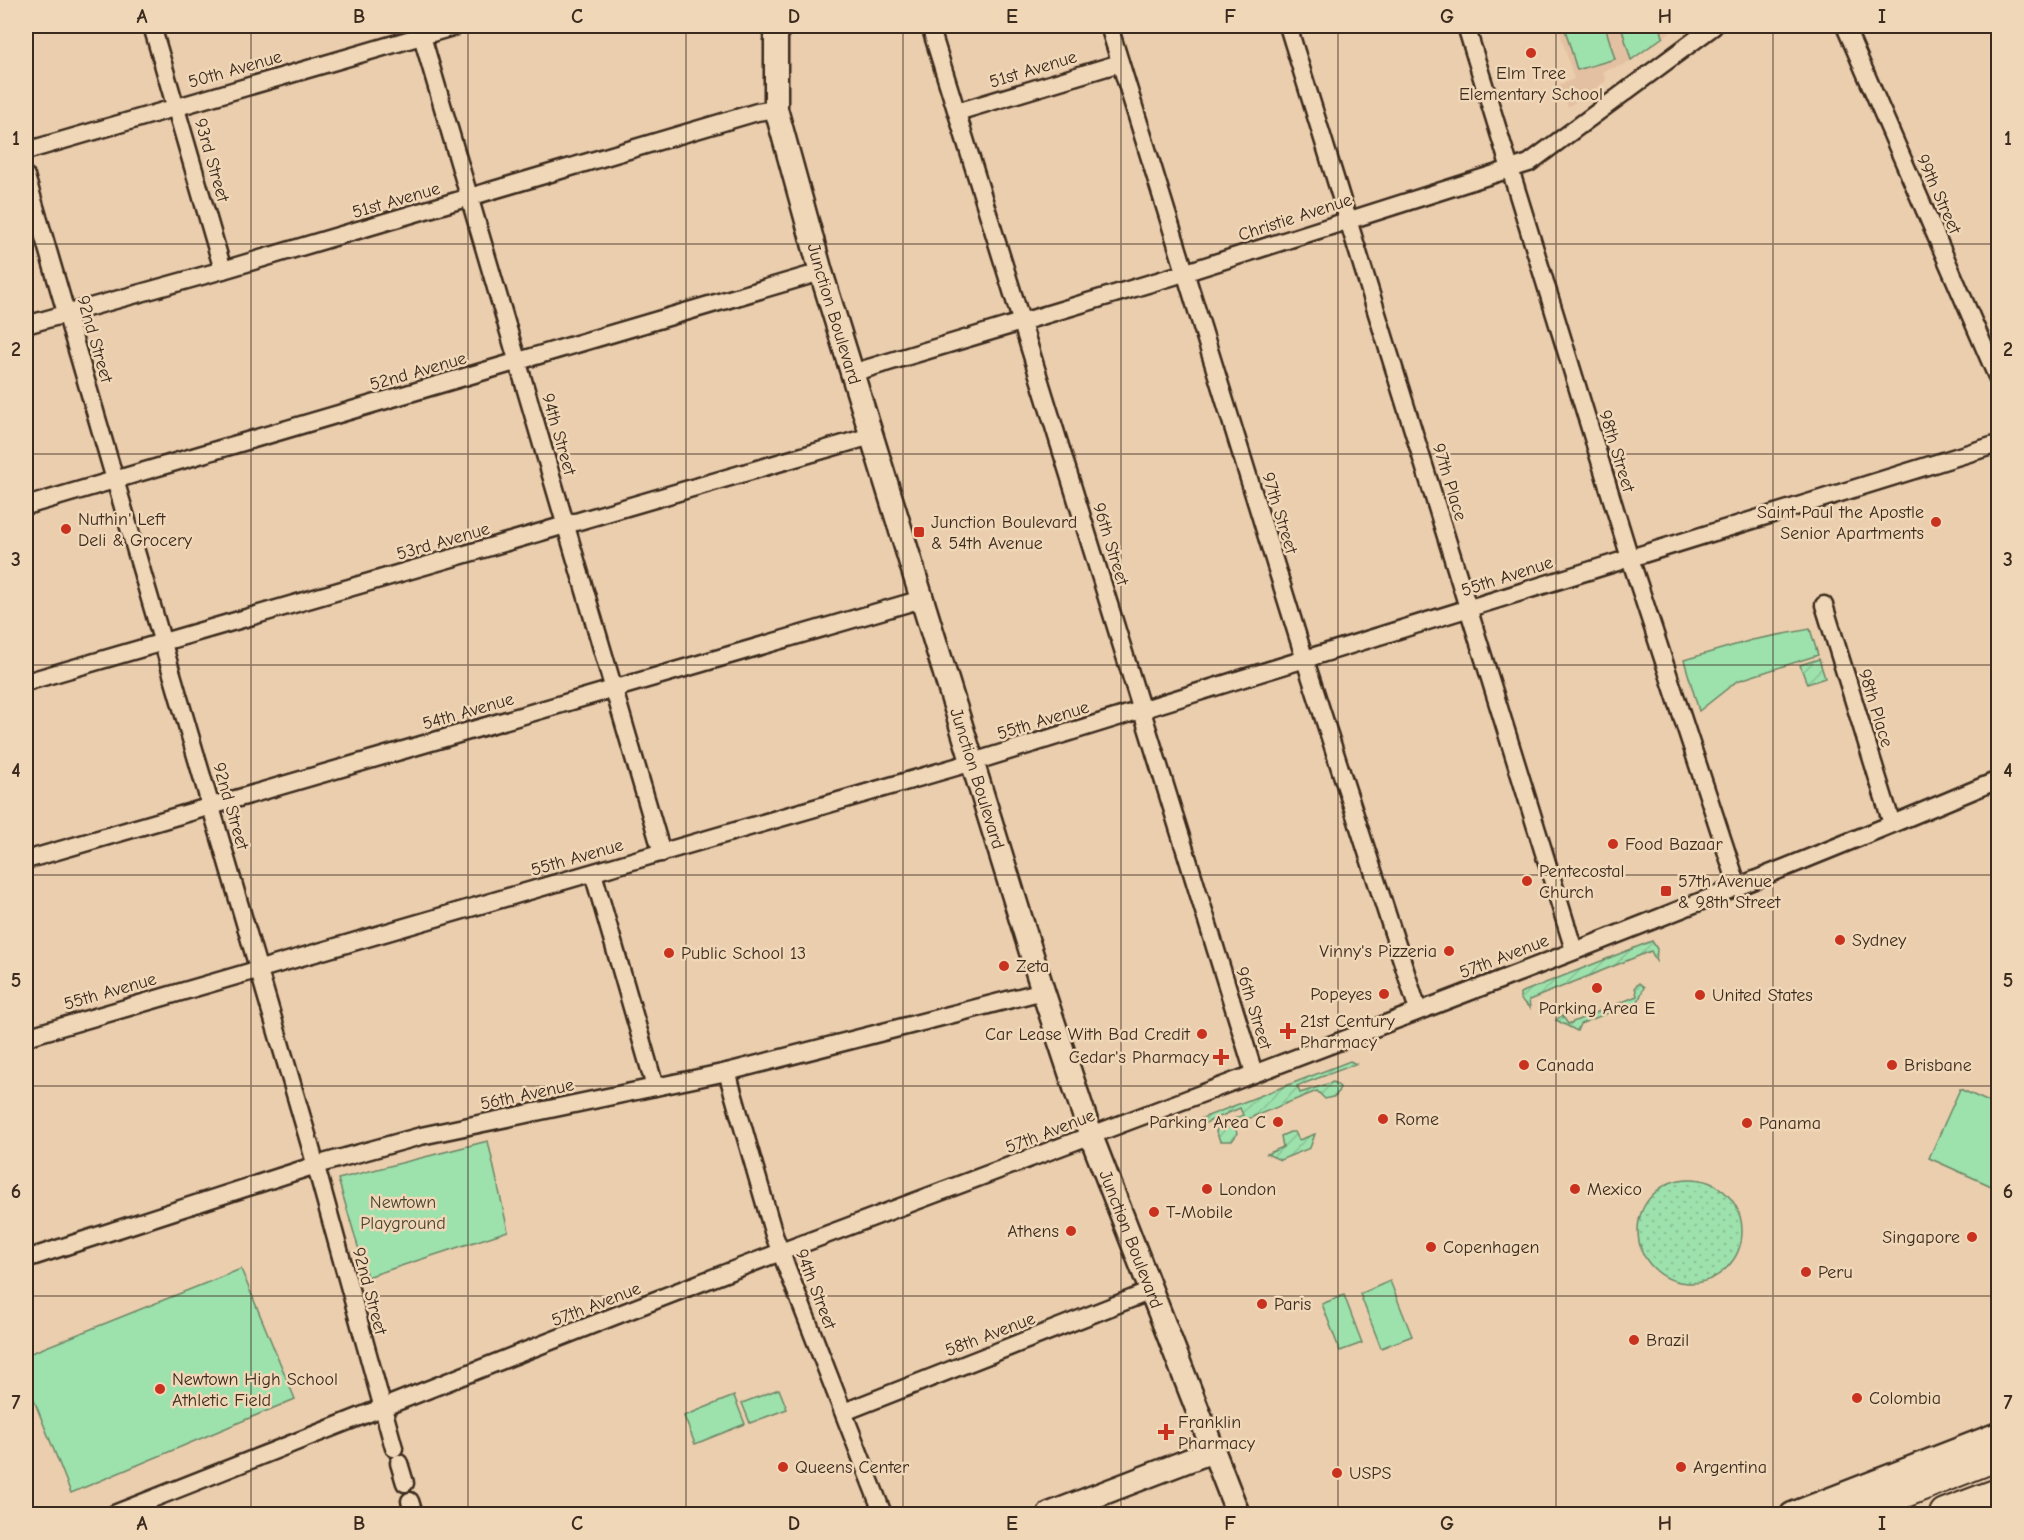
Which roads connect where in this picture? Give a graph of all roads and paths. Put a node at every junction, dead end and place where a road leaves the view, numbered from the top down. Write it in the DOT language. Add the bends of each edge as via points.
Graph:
graph roads {
  1 [pos="152,26"];
  2 [pos="456,26"];
  3 [pos="776,26"];
  4 [pos="930,26"];
  5 [pos="1109,26"];
  6 [pos="1288,26"];
  7 [pos="1466,26"];
  8 [pos="1714,26"];
  9 [pos="1845,26"];
  10 [pos="421,31"];
  11 [pos="1120,63"];
  12 [pos="176,106"];
  13 [pos="776,109"];
  14 [pos="957,112"];
  15 [pos="26,151"];
  16 [pos="1510,169"];
  17 [pos="26,176"];
  18 [pos="470,198"];
  19 [pos="1348,220"];
  20 [pos="223,270"];
  21 [pos="821,272"];
  22 [pos="1185,273"];
  23 [pos="67,313"];
  24 [pos="1022,322"];
  25 [pos="26,325"];
  26 [pos="518,362"];
  27 [pos="852,373"];
  28 [pos="1998,379"];
  29 [pos="871,436"];
  30 [pos="1998,444"];
  31 [pos="115,480"];
  32 [pos="26,506"];
  33 [pos="566,526"];
  34 [pos="1630,558"];
  35 [pos="922,599"];
  36 [pos="1824,605"];
  37 [pos="1468,609"];
  38 [pos="162,641"];
  39 [pos="1305,660"];
  40 [pos="26,682"];
  41 [pos="614,689"];
  42 [pos="1142,710"];
  43 [pos="973,762"];
  44 [pos="1998,780"];
  45 [pos="211,805"];
  46 [pos="1892,824"];
  47 [pos="662,853"];
  48 [pos="26,860"];
  49 [pos="593,873"];
  50 [pos="1738,886"];
  51 [pos="1574,950"];
  52 [pos="258,968"];
  53 [pos="1043,991"];
  54 [pos="1418,1010"];
  55 [pos="26,1037"];
  56 [pos="727,1072"];
  57 [pos="1254,1073"];
  58 [pos="655,1087"];
  59 [pos="1091,1136"];
  60 [pos="316,1165"];
  61 [pos="780,1252"];
  62 [pos="26,1259"];
  63 [pos="1151,1291"];
  64 [pos="382,1409"];
  65 [pos="844,1412"];
  66 [pos="1998,1434"];
  67 [pos="1213,1451"];
  68 [pos="1998,1455"];
  69 [pos="1998,1472"];
  70 [pos="405,1482"];
  71 [pos="1998,1494"];
  72 [pos="114,1515"];
  73 [pos="884,1515"];
  74 [pos="1048,1515"];
  75 [pos="1238,1515"];
  76 [pos="1792,1515"];
  77 [pos="1849,1515"];
  78 [pos="1872,1515"];
  79 [pos="1945,1515"];
  1 -- 12 [label="street, 93rd Street"];
  2 -- 10 [label="street, 50th Avenue"];
  3 -- 13 [label="main road, Junction Boulevard"];
  4 -- 14 [label="street, 96th Street"];
  5 -- 11 [label="street, 97th Street"];
  6 -- 19 [label="street, 97th Place"];
  7 -- 16 [label="street, 98th Street"];
  8 -- 16 [label="street, Christie Avenue" via="1529,163"];
  9 -- 28 [label="street, 99th Street"];
  10 -- 12 [label="street, 50th Avenue"];
  10 -- 18 [label="street, 94th Street"];
  11 -- 14 [label="street, 51st Avenue"];
  11 -- 22 [label="street, 97th Street"];
  12 -- 15 [label="street, 50th Avenue"];
  12 -- 20 [label="street, 93rd Street"];
  13 -- 18 [label="street, 51st Avenue"];
  13 -- 21 [label="main road, Junction Boulevard"];
  14 -- 24 [label="street, 96th Street"];
  16 -- 19 [label="street, Christie Avenue"];
  16 -- 34 [label="street, 98th Street"];
  17 -- 23 [label="street, 92nd Street"];
  18 -- 20 [label="street, 51st Avenue"];
  18 -- 26 [label="street, 94th Street"];
  19 -- 22 [label="street, Christie Avenue"];
  19 -- 37 [label="street, 97th Place"];
  20 -- 23 [label="street, 51st Avenue"];
  21 -- 26 [label="street, 52nd Avenue"];
  21 -- 27 [label="main road, Junction Boulevard"];
  22 -- 24 [label="street, Christie Avenue"];
  22 -- 39 [label="street, 97th Street"];
  23 -- 25 [label="street, 51st Avenue"];
  23 -- 31 [label="street, 92nd Street"];
  24 -- 27 [label="street, Christie Avenue"];
  24 -- 42 [label="street, 96th Street"];
  26 -- 31 [label="street, 52nd Avenue"];
  26 -- 33 [label="street, 94th Street"];
  27 -- 29 [label="main road, Junction Boulevard"];
  29 -- 33 [label="street, 53rd Avenue"];
  29 -- 35 [label="main road, Junction Boulevard"];
  30 -- 34 [label="street, 55th Avenue"];
  31 -- 32 [label="street, 52nd Avenue"];
  31 -- 38 [label="street, 92nd Street"];
  33 -- 38 [label="street, 53rd Avenue"];
  33 -- 41 [label="street, 94th Street"];
  34 -- 37 [label="street, 55th Avenue"];
  34 -- 50 [label="street, 98th Street"];
  35 -- 41 [label="street, 54th Avenue"];
  35 -- 43 [label="main road, Junction Boulevard"];
  36 -- 46 [label="street, 98th Place"];
  37 -- 39 [label="street, 55th Avenue"];
  37 -- 51 [label="street, 97th Place"];
  38 -- 40 [label="street, 53rd Avenue"];
  38 -- 45 [label="street, 92nd Street"];
  39 -- 42 [label="street, 55th Avenue"];
  39 -- 54 [label="street, 97th Street"];
  41 -- 45 [label="street, 54th Avenue"];
  41 -- 47 [label="street, 94th Street"];
  42 -- 43 [label="street, 55th Avenue"];
  42 -- 57 [label="street, 96th Street"];
  43 -- 47 [label="street, 55th Avenue"];
  43 -- 53 [label="main road, Junction Boulevard"];
  44 -- 46 [label="street, 57th Avenue"];
  45 -- 48 [label="street, 54th Avenue"];
  45 -- 52 [label="street, 92nd Street"];
  46 -- 50 [label="street, 57th Avenue"];
  47 -- 49 [label="street, 55th Avenue"];
  49 -- 52 [label="street, 55th Avenue"];
  49 -- 58 [label="street"];
  50 -- 51 [label="street, 57th Avenue"];
  51 -- 54 [label="street, 57th Avenue"];
  52 -- 55 [label="street, 55th Avenue"];
  52 -- 60 [label="street, 92nd Street"];
  53 -- 56 [label="street, 56th Avenue"];
  53 -- 59 [label="main road, Junction Boulevard"];
  54 -- 57 [label="street, 57th Avenue"];
  56 -- 58 [label="street, 56th Avenue"];
  56 -- 61 [label="street, 94th Street"];
  57 -- 59 [label="street, 57th Avenue"];
  58 -- 60 [label="street, 56th Avenue" via="421,1136"];
  59 -- 61 [label="street, 57th Avenue"];
  59 -- 63 [label="main road, Junction Boulevard"];
  60 -- 62 [label="street, 56th Avenue"];
  60 -- 64 [label="street, 92nd Street"];
  61 -- 64 [label="street, 57th Avenue"];
  61 -- 65 [label="street, 94th Street"];
  63 -- 65 [label="street, 58th Avenue"];
  63 -- 67 [label="main road, Junction Boulevard"];
  64 -- 70 [label="street, 92nd Street"];
  64 -- 72 [label="street, 57th Avenue"];
  65 -- 73 [label="street, 94th Street"];
  66 -- 76 [label="main road"];
  67 -- 74 [label="main road"];
  67 -- 75 [label="main road, Junction Boulevard"];
  68 -- 77 [label="highway"];
  69 -- 78 [label="highway"];
  71 -- 79 [label="highway"];
}
